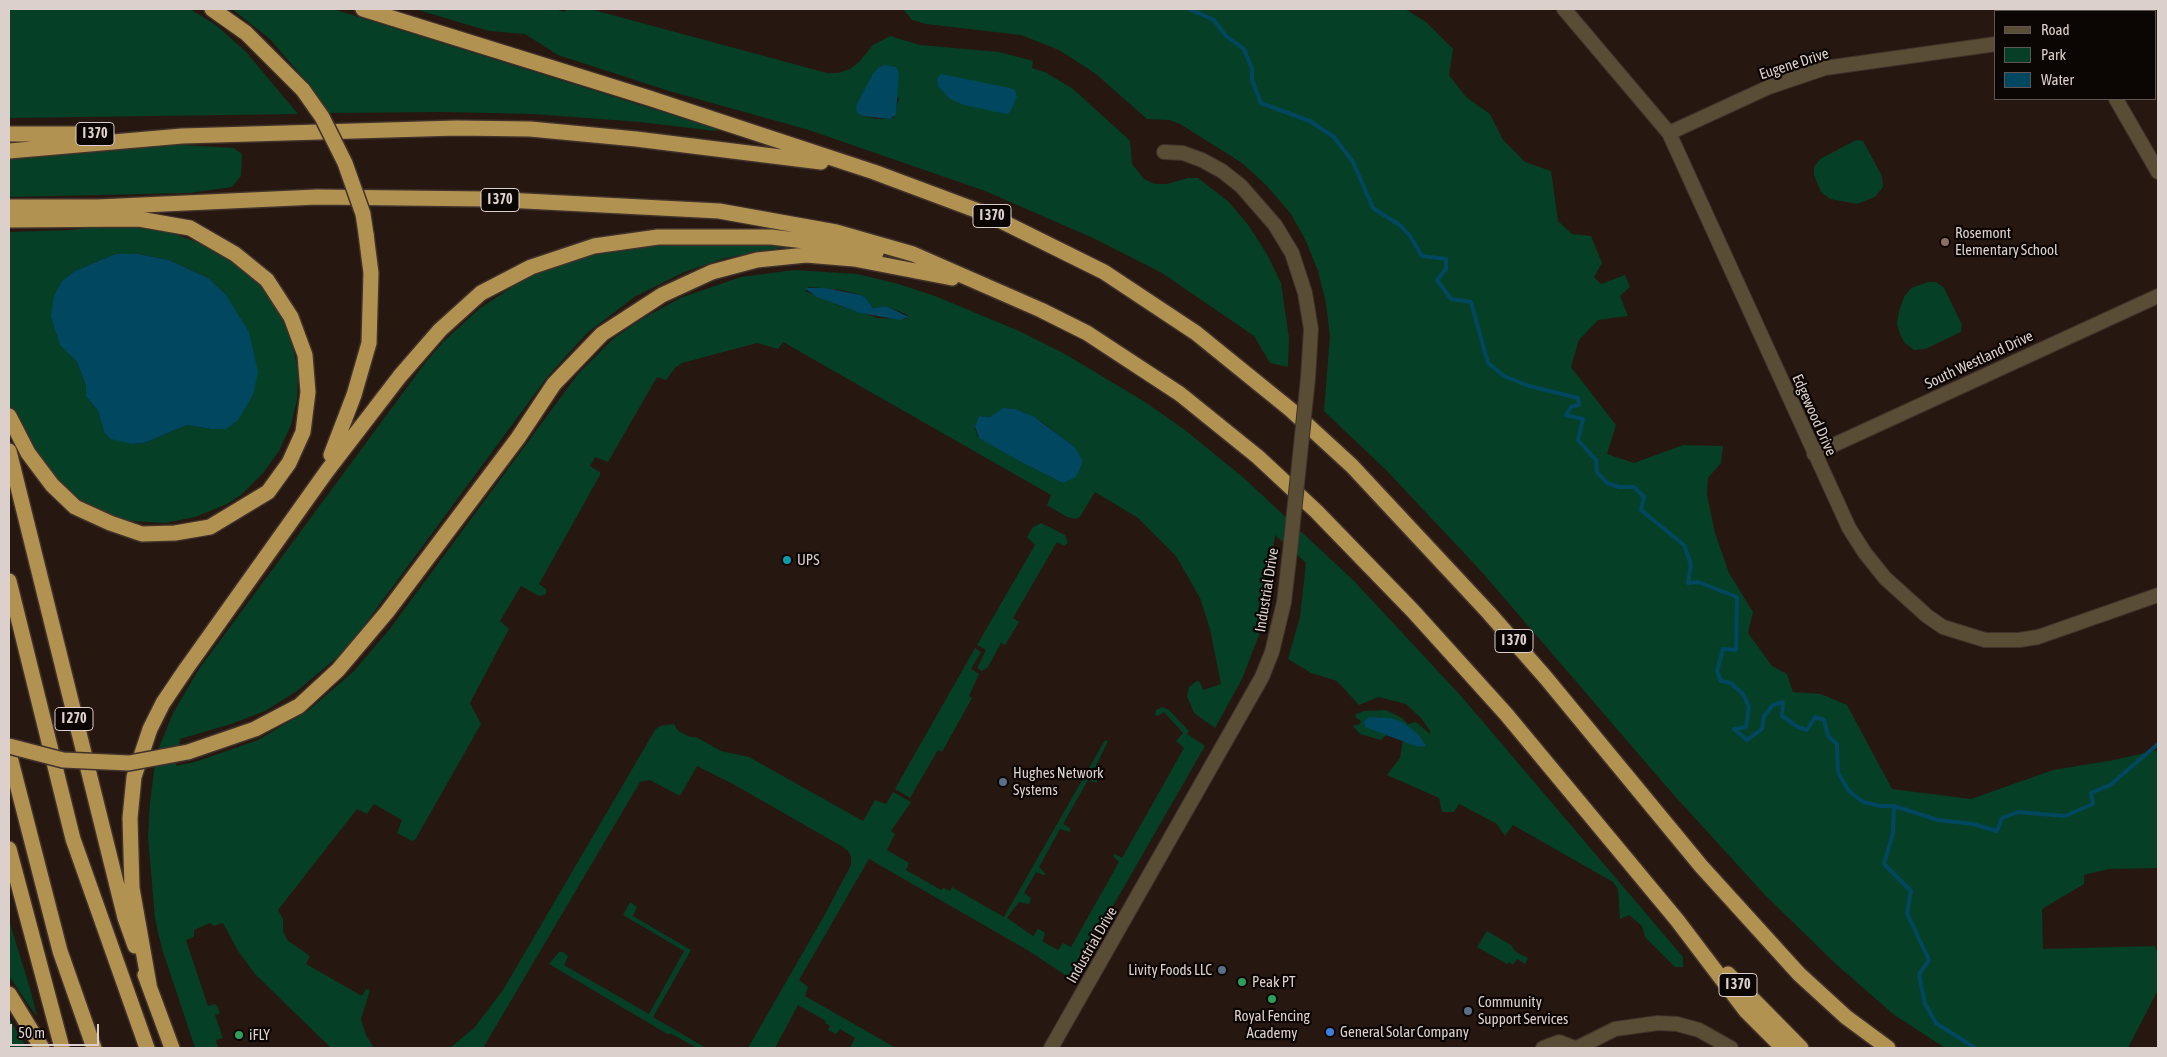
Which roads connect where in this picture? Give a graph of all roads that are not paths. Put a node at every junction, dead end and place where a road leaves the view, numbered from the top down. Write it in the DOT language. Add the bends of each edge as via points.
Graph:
graph roads {
  1 [pos="212,9"];
  2 [pos="364,9"];
  3 [pos="1564,9"];
  4 [pos="1994,44"];
  5 [pos="2117,100"];
  6 [pos="1669,133"];
  7 [pos="9,134"];
  8 [pos="182,136"];
  9 [pos="9,151"];
  10 [pos="1164,152"];
  11 [pos="874,172"];
  12 [pos="2158,172"];
  13 [pos="9,207"];
  14 [pos="9,220"];
  15 [pos="981,283"];
  16 [pos="2158,296"];
  17 [pos="9,416"];
  18 [pos="9,451"];
  19 [pos="1814,454"];
  20 [pos="327,471"];
  21 [pos="9,581"];
  22 [pos="2158,595"];
  23 [pos="9,746"];
  24 [pos="9,754"];
  25 [pos="9,848"];
  26 [pos="1677,920"];
  27 [pos="149,984"];
  28 [pos="9,994"];
  29 [pos="42,1048"];
  30 [pos="62,1048"];
  31 [pos="94,1048"];
  32 [pos="147,1048"];
  33 [pos="172,1048"];
  34 [pos="1051,1048"];
  35 [pos="1543,1048"];
  36 [pos="1576,1048"];
  37 [pos="1731,1048"];
  38 [pos="1783,1048"];
  39 [pos="1801,1048"];
  40 [pos="1888,1048"];
  1 -- 20 [label="highway, bridge" via="246,33 303,90 322,117 345,163 363,214 371,273 368,344"];
  2 -- 11 [label="highway"];
  3 -- 6 [label="street, Edgewood Drive"];
  4 -- 6 [label="street, Eugene Drive" via="1825,68 1768,87"];
  5 -- 12 [label="street"];
  6 -- 19 [label="street, Edgewood Drive"];
  7 -- 8 [label="highway, I 370"];
  8 -- 9 [label="highway"];
  8 -- 11 [label="highway, I 370" via="530,129 822,162"];
  10 -- 34 [label="street, Industrial Drive, bridge" via="1183,153 1202,160 1241,186 1275,225 1292,253 1305,293 1311,329 1308,378 1284,602 1272,652 1262,677"];
  11 -- 40 [label="highway, I 370" via="988,215 1104,272 1196,333 1291,410 1352,466 1489,613 1701,866 1798,974 1846,1018"];
  13 -- 15 [label="highway, I 370" via="98,207 317,197 486,199 719,212 836,232 913,254"];
  14 -- 17 [label="highway" via="139,219 190,228 235,254 267,280 291,317 305,355 308,392 303,432 289,463 268,492 210,527 175,533 142,534 76,507 52,485 28,454"];
  15 -- 20 [label="highway" via="838,244 771,237 658,237 594,246 531,267 482,293 440,330"];
  15 -- 23 [label="highway, bridge" via="854,259 806,255 757,260 712,272 662,295 602,334 554,384 518,438 388,612 338,670 299,706 255,729 188,752 129,763 63,760"];
  15 -- 26 [label="highway, I 370" via="1087,333 1138,365 1180,394 1258,457 1413,611 1506,714"];
  16 -- 19 [label="street, South Westland Drive"];
  18 -- 27 [label="highway, I 270" via="125,918"];
  19 -- 22 [label="street, Edgewood Drive" via="1849,528 1865,553 1906,598 1951,630 1986,640 2038,637"];
  20 -- 27 [label="highway" via="186,669 150,728 134,777 130,818 132,888"];
  21 -- 32 [label="highway, I 270" via="73,838"];
  24 -- 31 [label="highway" via="60,952"];
  25 -- 30 [label="highway"];
  26 -- 38 [label="highway" via="1746,1011"];
  26 -- 39 [label="highway, I 370"];
  27 -- 33 [label="highway, I 270"];
  28 -- 29 [label="highway"];
  35 -- 36 [label="street" via="1559,1042"];
  36 -- 37 [label="street" via="1615,1029 1658,1023 1699,1030"];
}
